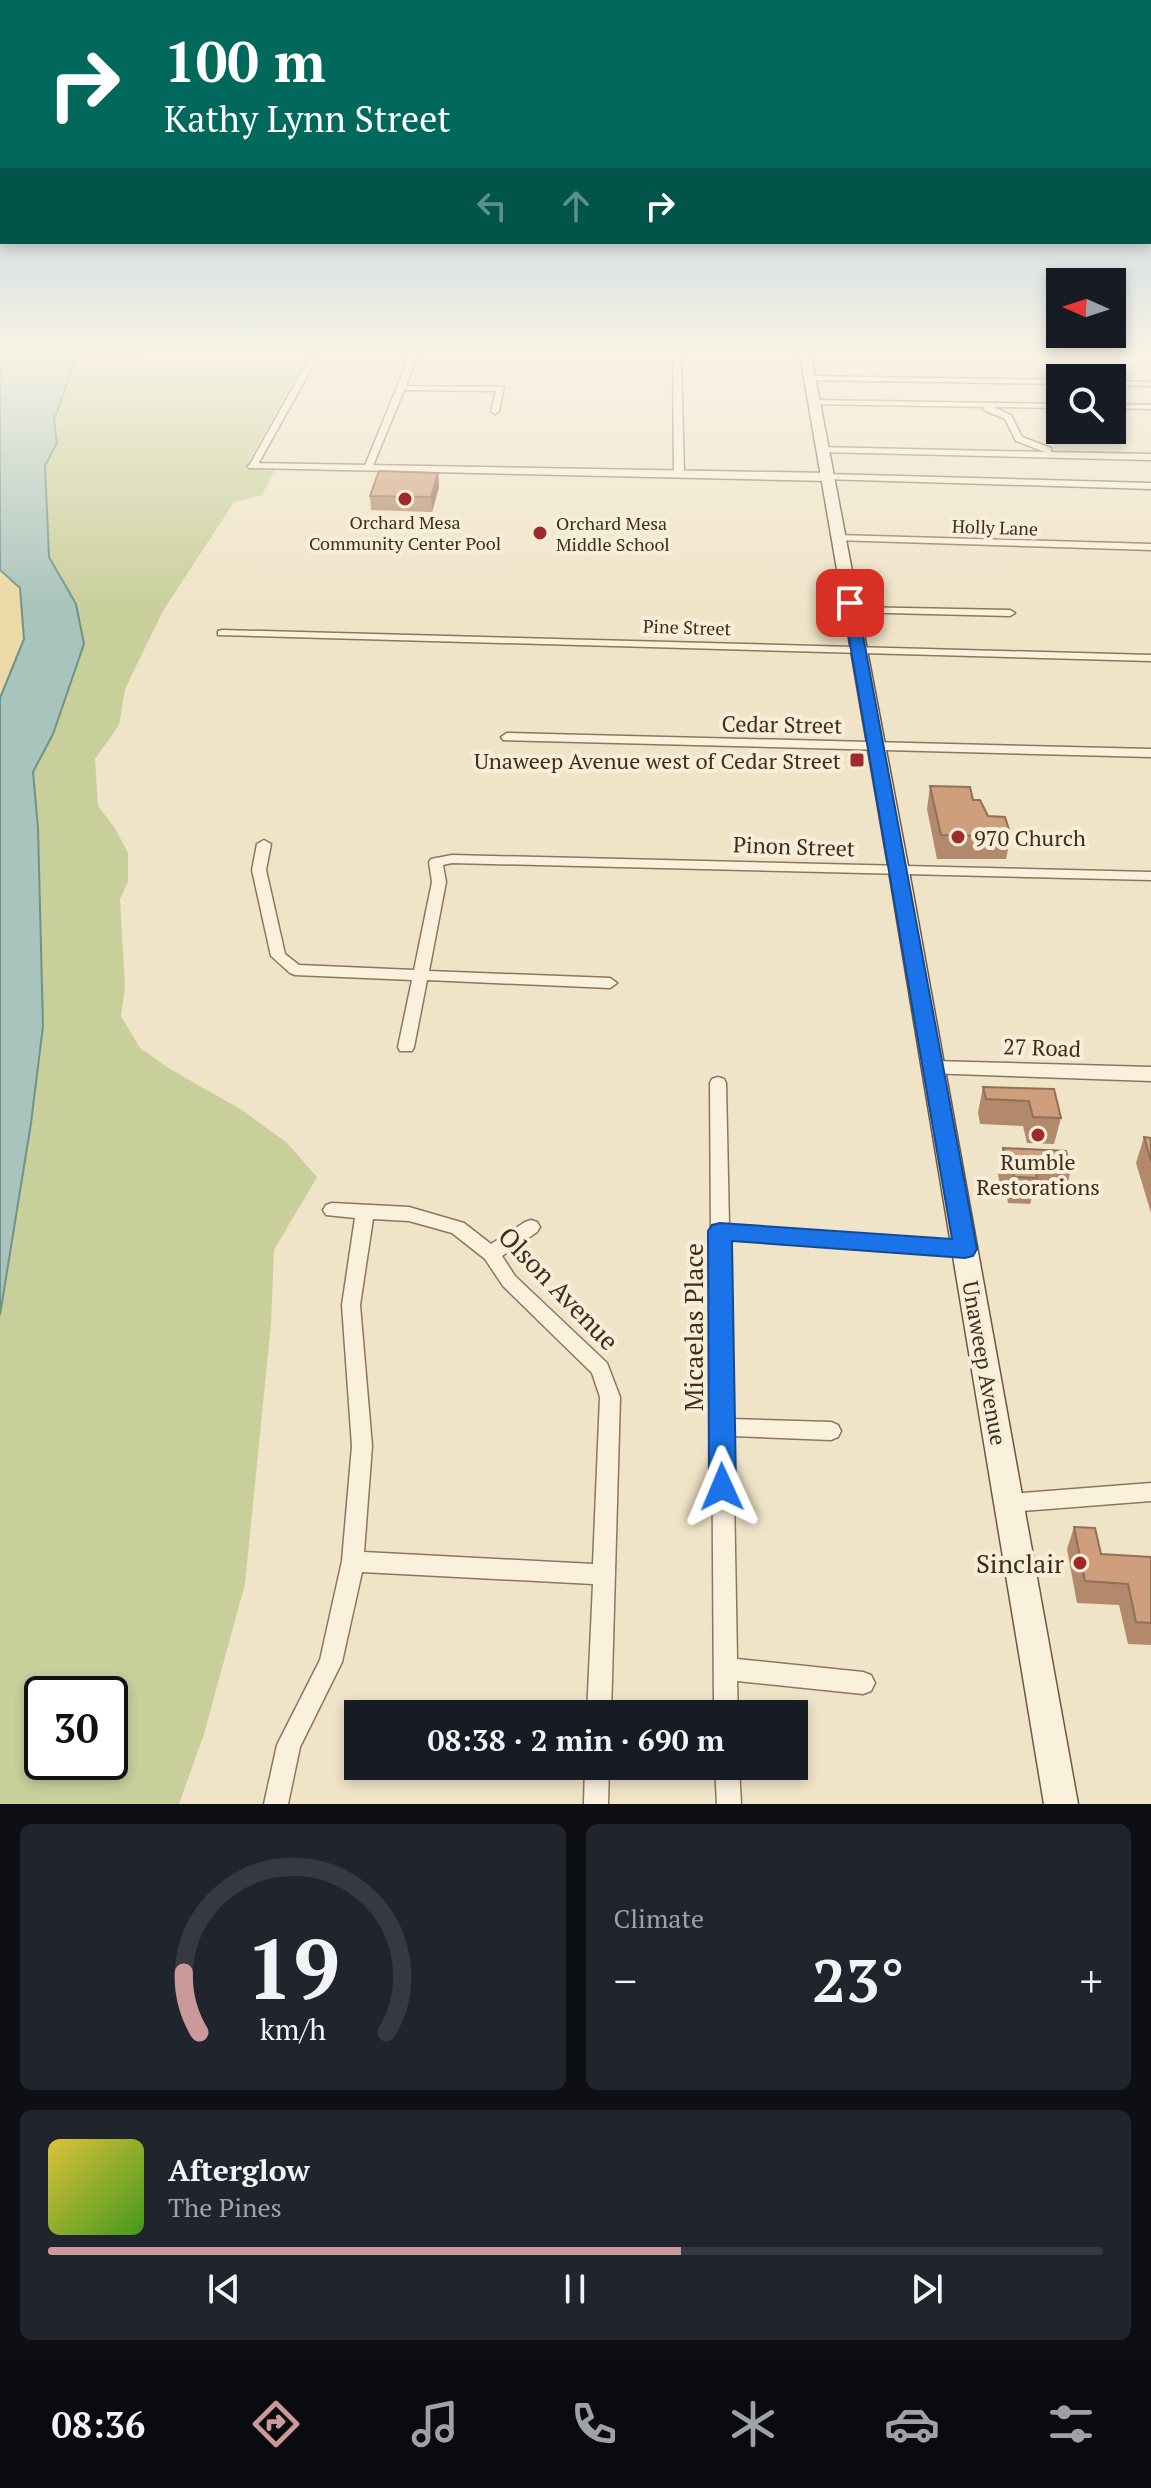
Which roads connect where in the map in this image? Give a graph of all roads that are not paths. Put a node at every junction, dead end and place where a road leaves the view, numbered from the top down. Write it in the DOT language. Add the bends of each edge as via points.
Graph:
graph roads {
  1 [pos="268,439"];
  2 [pos="380,439"];
  3 [pos="678,439"];
  4 [pos="819,439"];
  5 [pos="1019,439"];
  6 [pos="821,449"];
  7 [pos="986,452"];
  8 [pos="1060,454"];
  9 [pos="1151,457"];
  10 [pos="253,466"];
  11 [pos="368,468"];
  12 [pos="679,474"];
  13 [pos="827,477"];
  14 [pos="1151,486"];
  15 [pos="838,538"];
  16 [pos="1151,547"];
  17 [pos="851,610"];
  18 [pos="1010,613"];
  19 [pos="222,633"];
  20 [pos="858,651"];
  21 [pos="1151,658"];
  22 [pos="507,737"];
  23 [pos="876,747"];
  24 [pos="1151,753"];
  25 [pos="264,844"];
  26 [pos="899,871"];
  27 [pos="1151,876"];
  28 [pos="421,976"];
  29 [pos="610,983"];
  30 [pos="406,1047"];
  31 [pos="933,1068"];
  32 [pos="1151,1074"];
  33 [pos="718,1083"];
  34 [pos="332,1210"];
  35 [pos="365,1210"];
  36 [pos="531,1227"];
  37 [pos="720,1231"];
  38 [pos="965,1249"];
  39 [pos="491,1254"];
  40 [pos="721,1427"];
  41 [pos="831,1431"];
  42 [pos="1151,1492"];
  43 [pos="1009,1503"];
  44 [pos="353,1561"];
  45 [pos="605,1575"];
  46 [pos="725,1669"];
  47 [pos="863,1683"];
  48 [pos="600,1700"];
  49 [pos="726,1700"];
  50 [pos="597,1780"];
  51 [pos="728,1780"];
  52 [pos="276,1804"];
  53 [pos="596,1804"];
  54 [pos="729,1804"];
  55 [pos="1061,1804"];
  1 -- 10 [label="street"];
  2 -- 11 [label="street"];
  3 -- 12 [label="street"];
  4 -- 6 [label="main road, Unaweep Avenue"];
  5 -- 7 [label="street"];
  5 -- 8 [label="street"];
  6 -- 7 [label="street"];
  6 -- 13 [label="main road, Unaweep Avenue"];
  7 -- 8 [label="street"];
  8 -- 9 [label="street"];
  10 -- 11 [label="street"];
  11 -- 12 [label="street"];
  12 -- 13 [label="street"];
  13 -- 14 [label="street"];
  13 -- 15 [label="main road, Unaweep Avenue"];
  15 -- 16 [label="street, Holly Lane"];
  15 -- 17 [label="main road, Unaweep Avenue"];
  17 -- 18 [label="street"];
  17 -- 20 [label="main road, Unaweep Avenue"];
  19 -- 20 [label="street, Pine Street"];
  20 -- 21 [label="street, Pine Street"];
  20 -- 23 [label="main road, Unaweep Avenue"];
  22 -- 23 [label="street, Cedar Street"];
  23 -- 24 [label="street, Cedar Street"];
  23 -- 26 [label="main road, Unaweep Avenue"];
  25 -- 28 [label="street" via="259,870 278,956 286,965 314,973"];
  26 -- 27 [label="street, Pinon Street"];
  26 -- 28 [label="street, Pinon Street" via="436,862 439,882"];
  26 -- 31 [label="main road, Unaweep Avenue"];
  28 -- 29 [label="street"];
  28 -- 30 [label="street"];
  31 -- 32 [label="street, 27 Road"];
  31 -- 38 [label="main road, Unaweep Avenue"];
  33 -- 37 [label="street, Micaelas Place"];
  34 -- 35 [label="street, Olson Avenue"];
  35 -- 39 [label="street, Olson Avenue" via="409,1214 458,1228"];
  35 -- 44 [label="street" via="351,1305 362,1446"];
  36 -- 39 [label="street"];
  37 -- 38 [label="street"];
  37 -- 40 [label="street, Micaelas Place"];
  38 -- 43 [label="main road, Unaweep Avenue"];
  39 -- 45 [label="street, Olson Avenue" via="509,1281 600,1369 610,1397"];
  40 -- 41 [label="street"];
  40 -- 46 [label="street, Micaelas Place"];
  42 -- 43 [label="street"];
  43 -- 55 [label="main road, Unaweep Avenue"];
  44 -- 45 [label="street"];
  44 -- 52 [label="street" via="331,1662 289,1745"];
  45 -- 48 [label="street, Olson Avenue"];
  46 -- 47 [label="street"];
  46 -- 49 [label="street, Micaelas Place"];
  50 -- 53 [label="street"];
  51 -- 54 [label="street"];
}
